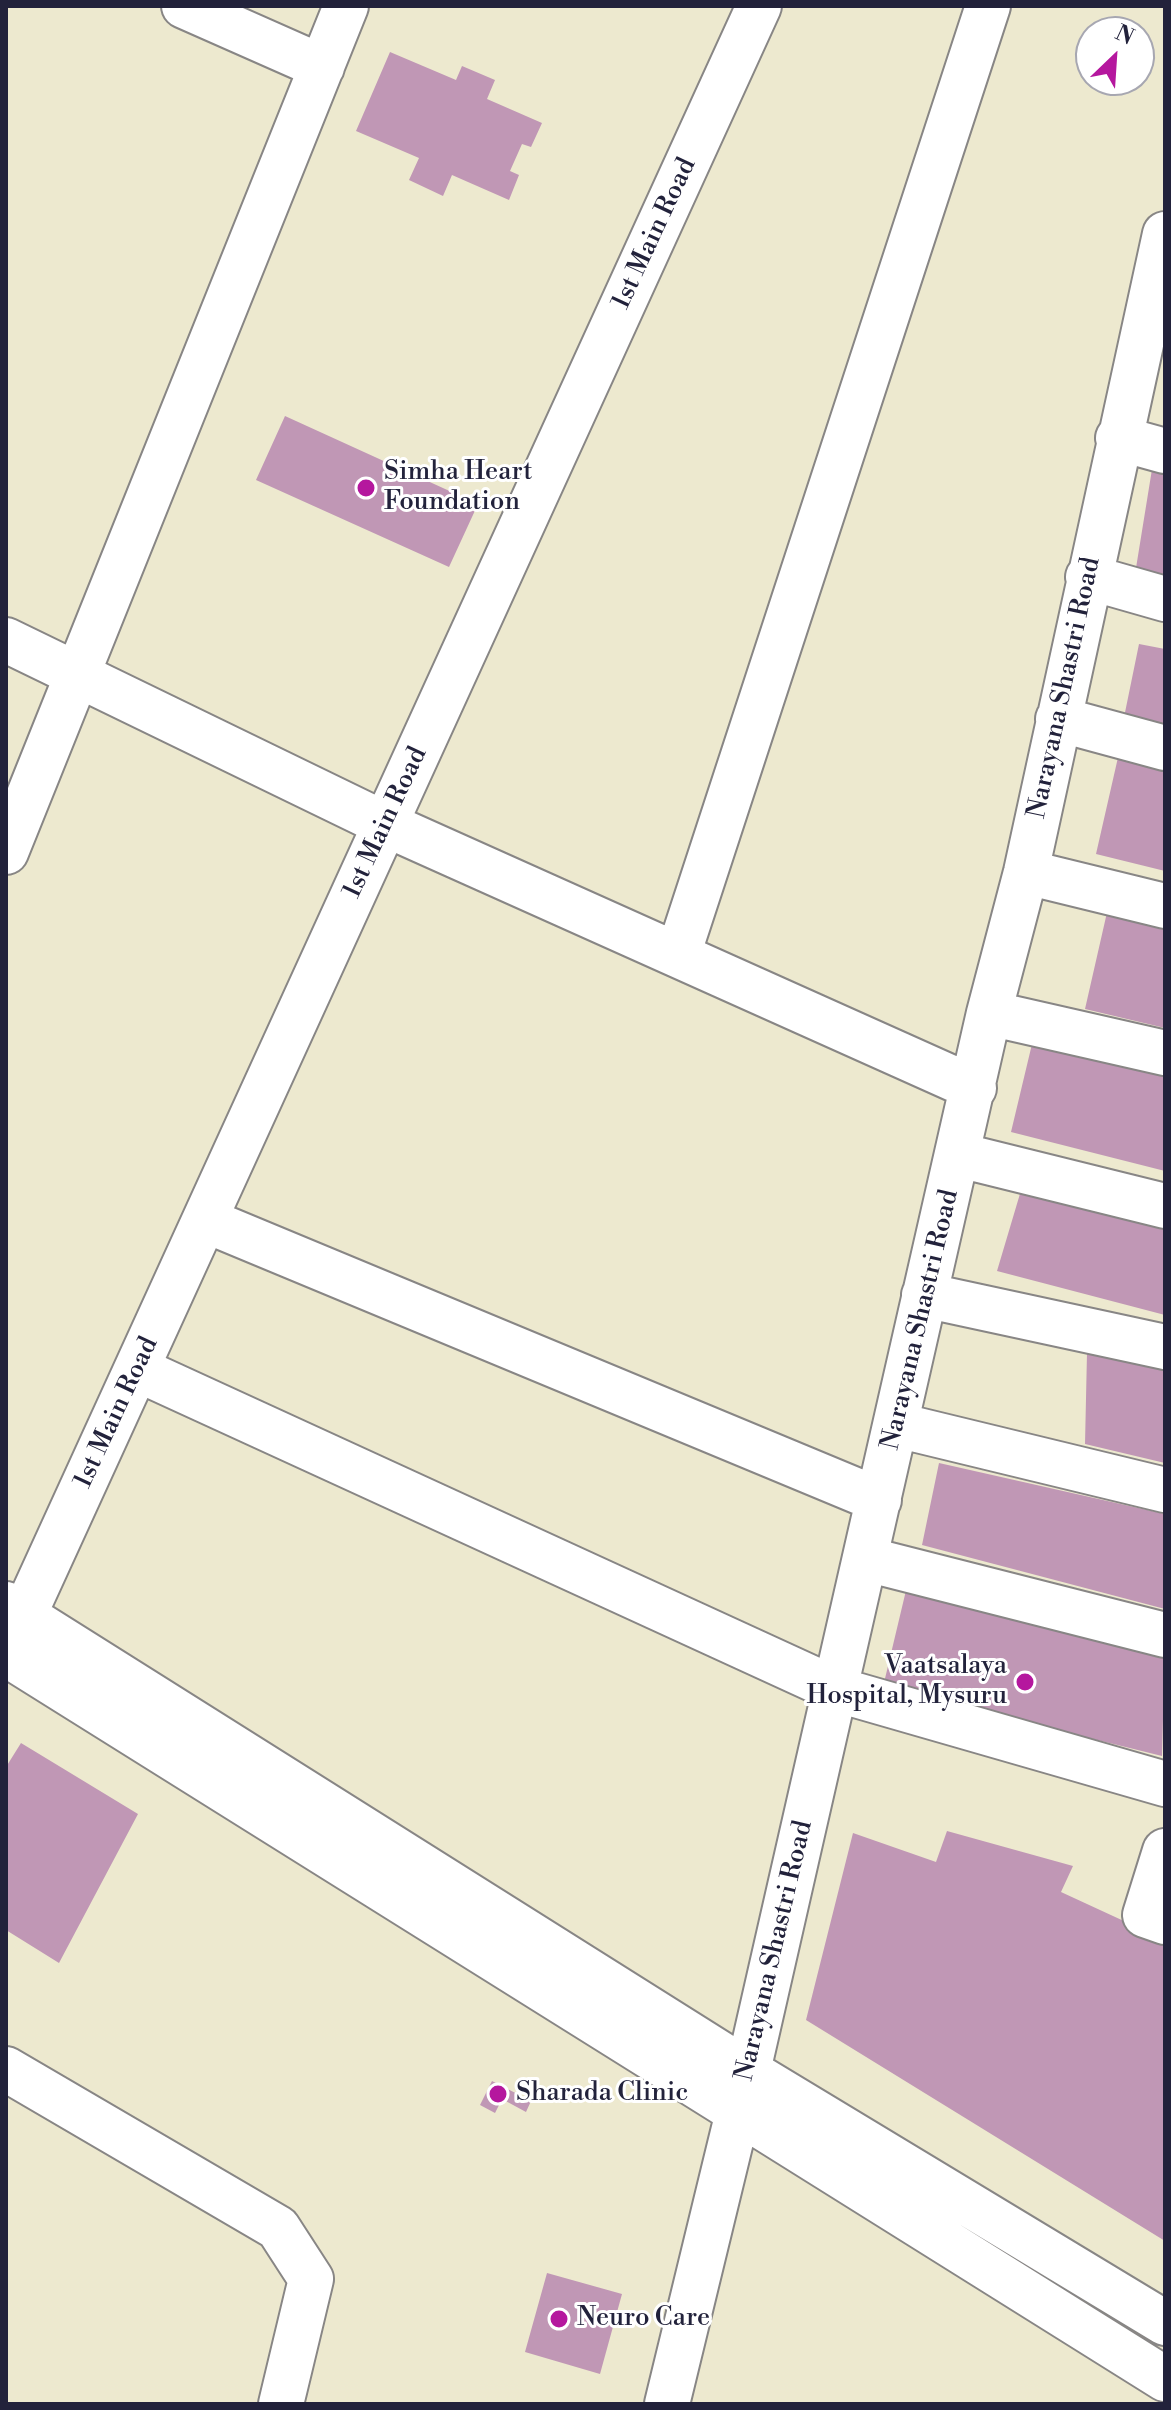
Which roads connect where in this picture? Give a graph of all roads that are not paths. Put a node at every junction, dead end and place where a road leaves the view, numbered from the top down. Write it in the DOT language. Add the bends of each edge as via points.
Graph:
graph roads {
  1 [pos="184,6"];
  2 [pos="346,6"];
  3 [pos="759,6"];
  4 [pos="988,6"];
  5 [pos="322,67"];
  6 [pos="1165,234"];
  7 [pos="1158,301"];
  8 [pos="1118,438"];
  9 [pos="1165,451"];
  10 [pos="1088,577"];
  11 [pos="1165,599"];
  12 [pos="6,640"];
  13 [pos="79,677"];
  14 [pos="1058,719"];
  15 [pos="1165,748"];
  16 [pos="385,824"];
  17 [pos="6,852"];
  18 [pos="1026,872"];
  19 [pos="1165,906"];
  20 [pos="678,955"];
  21 [pos="989,1013"];
  22 [pos="1165,1053"];
  23 [pos="974,1088"];
  24 [pos="959,1155"];
  25 [pos="1165,1206"];
  26 [pos="205,1220"];
  27 [pos="924,1295"];
  28 [pos="1165,1347"];
  29 [pos="137,1369"];
  30 [pos="897,1425"];
  31 [pos="1165,1490"];
  32 [pos="879,1500"];
  33 [pos="866,1559"];
  34 [pos="10,1627"];
  35 [pos="1165,1635"];
  36 [pos="835,1689"];
  37 [pos="1165,1784"];
  38 [pos="1165,1851"];
  39 [pos="1165,1922"];
  40 [pos="6,2069"];
  41 [pos="743,2092"];
  42 [pos="1165,2323"];
  43 [pos="1165,2379"];
  44 [pos="281,2404"];
  45 [pos="667,2404"];
  1 -- 5 [label="street"];
  2 -- 5 [label="street"];
  3 -- 16 [label="street, 1st Main Road"];
  4 -- 20 [label="street"];
  5 -- 13 [label="street"];
  6 -- 7 [label="street, Narayana Shastri Road"];
  7 -- 8 [label="street, Narayana Shastri Road"];
  8 -- 9 [label="street"];
  8 -- 10 [label="street, Narayana Shastri Road"];
  10 -- 11 [label="street"];
  10 -- 14 [label="street, Narayana Shastri Road"];
  12 -- 13 [label="street"];
  13 -- 16 [label="street"];
  13 -- 17 [label="street"];
  14 -- 15 [label="street"];
  14 -- 18 [label="street, Narayana Shastri Road"];
  16 -- 20 [label="street"];
  16 -- 26 [label="street, 1st Main Road"];
  18 -- 19 [label="street"];
  18 -- 21 [label="street, Narayana Shastri Road"];
  20 -- 23 [label="street"];
  21 -- 22 [label="street"];
  21 -- 23 [label="street, Narayana Shastri Road"];
  23 -- 24 [label="street, Narayana Shastri Road"];
  24 -- 25 [label="street"];
  24 -- 27 [label="street, Narayana Shastri Road"];
  26 -- 29 [label="street, 1st Main Road"];
  26 -- 32 [label="street"];
  27 -- 28 [label="street"];
  27 -- 30 [label="street, Narayana Shastri Road"];
  29 -- 34 [label="street, 1st Main Road"];
  29 -- 36 [label="street"];
  30 -- 31 [label="street"];
  30 -- 32 [label="street, Narayana Shastri Road"];
  32 -- 33 [label="street, Narayana Shastri Road"];
  33 -- 35 [label="street"];
  33 -- 36 [label="street, Narayana Shastri Road"];
  34 -- 41 [label="street"];
  36 -- 37 [label="street"];
  36 -- 41 [label="street, Narayana Shastri Road"];
  38 -- 39 [label="street" via="1145,1915"];
  40 -- 44 [label="street" via="278,2228 311,2279"];
  41 -- 42 [label="street"];
  41 -- 43 [label="street"];
  41 -- 45 [label="street, Narayana Shastri Road"];
}
